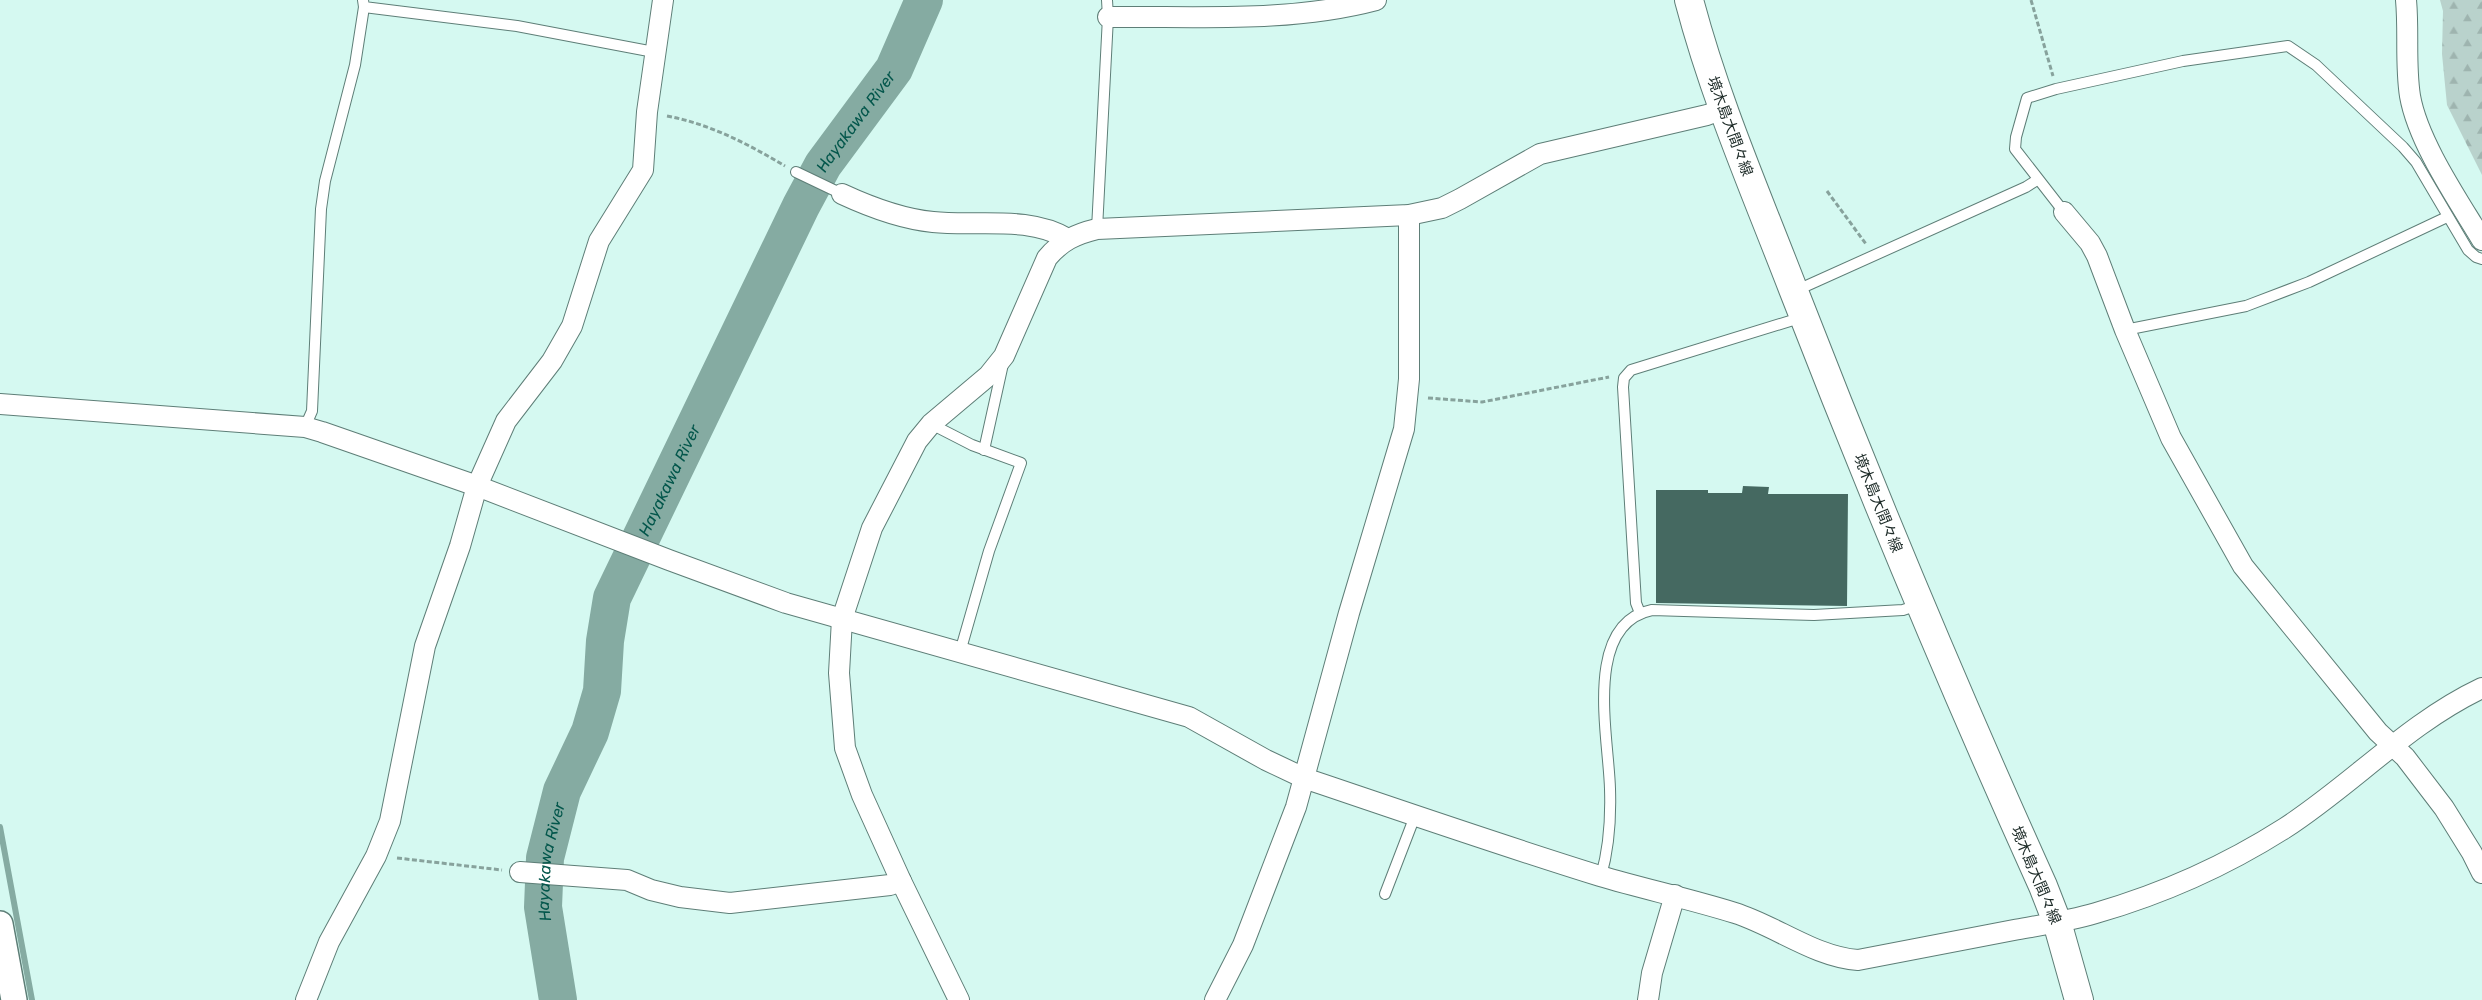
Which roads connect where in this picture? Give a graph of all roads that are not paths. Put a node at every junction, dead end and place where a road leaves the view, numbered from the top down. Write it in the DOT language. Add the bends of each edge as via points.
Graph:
graph roads {
  1 [pos="663,0"];
  2 [pos="1376,0"];
  3 [pos="1690,0"];
  4 [pos="2406,0"];
  5 [pos="363,4"];
  6 [pos="1107,8"];
  7 [pos="654,52"];
  8 [pos="1723,109"];
  9 [pos="796,172"];
  10 [pos="2037,180"];
  11 [pos="842,194"];
  12 [pos="2064,212"];
  13 [pos="1409,215"];
  14 [pos="2448,217"];
  15 [pos="1097,229"];
  16 [pos="1068,239"];
  17 [pos="2482,240"];
  18 [pos="2482,259"];
  19 [pos="1794,291"];
  20 [pos="1803,316"];
  21 [pos="2125,330"];
  22 [pos="1004,356"];
  23 [pos="0,404"];
  24 [pos="932,424"];
  25 [pos="305,427"];
  26 [pos="984,450"];
  27 [pos="478,486"];
  28 [pos="1920,605"];
  29 [pos="1640,612"];
  30 [pos="842,619"];
  31 [pos="960,652"];
  32 [pos="2482,688"];
  33 [pos="2392,744"];
  34 [pos="1304,778"];
  35 [pos="1415,816"];
  36 [pos="520,872"];
  37 [pos="2482,873"];
  38 [pos="1601,876"];
  39 [pos="901,881"];
  40 [pos="1385,894"];
  41 [pos="1675,894"];
  42 [pos="2057,922"];
  43 [pos="0,924"];
  44 [pos="14,1000"];
  45 [pos="306,1000"];
  46 [pos="959,1000"];
  47 [pos="1215,1000"];
  48 [pos="1648,1000"];
  49 [pos="2079,1000"];
  1 -- 7 [label="street"];
  2 -- 6 [label="street" via="1277,16"];
  3 -- 8 [label="main road, 境木島大間々線"];
  4 -- 17 [label="street" via="2410,97 2440,169"];
  5 -- 7 [label="lane" via="517,26"];
  5 -- 25 [label="lane" via="355,65 321,208 312,411"];
  6 -- 15 [label="lane"];
  7 -- 27 [label="street" via="643,170 599,241 572,326 552,361 506,421"];
  8 -- 13 [label="street" via="1540,154 1460,200 1442,208"];
  8 -- 19 [label="main road, 境木島大間々線"];
  9 -- 11 [label="lane"];
  10 -- 12 [label="lane"];
  10 -- 14 [label="lane" via="2015,149 2028,98 2182,61 2288,46 2316,65 2403,147 2416,162"];
  10 -- 19 [label="lane"];
  11 -- 16 [label="street" via="869,206 925,221 1046,228"];
  12 -- 21 [label="street" via="2097,256"];
  13 -- 15 [label="street"];
  13 -- 34 [label="street" via="1404,429"];
  14 -- 18 [label="lane" via="2468,250"];
  14 -- 21 [label="lane" via="2317,278 2246,306"];
  15 -- 16 [label="street"];
  16 -- 22 [label="street" via="1047,258"];
  19 -- 20 [label="main road, 境木島大間々線"];
  20 -- 28 [label="main road, 境木島大間々線"];
  20 -- 29 [label="lane" via="1632,370 1624,378 1636,603"];
  21 -- 33 [label="street" via="2171,438 2243,566 2378,732"];
  22 -- 24 [label="street" via="988,376"];
  22 -- 26 [label="lane"];
  23 -- 25 [label="street"];
  24 -- 26 [label="lane"];
  24 -- 30 [label="street" via="917,441 872,528"];
  25 -- 27 [label="street"];
  26 -- 31 [label="lane" via="1021,463 989,551"];
  27 -- 30 [label="street" via="786,603"];
  27 -- 45 [label="street" via="425,646 390,821 376,856 329,942"];
  28 -- 29 [label="lane" via="1903,610 1814,615"];
  28 -- 42 [label="main road, 境木島大間々線"];
  29 -- 38 [label="lane" via="1618,632 1606,665 1604,686 1610,828"];
  30 -- 31 [label="street"];
  30 -- 39 [label="street" via="839,673 845,748 862,795"];
  31 -- 34 [label="street" via="1189,717"];
  32 -- 33 [label="street" via="2420,723"];
  33 -- 37 [label="street" via="2444,808"];
  33 -- 42 [label="street" via="2321,803 2248,850 2149,896"];
  34 -- 35 [label="street"];
  34 -- 47 [label="street" via="1243,945"];
  35 -- 38 [label="street"];
  35 -- 40 [label="lane"];
  36 -- 39 [label="street" via="627,880 680,897 730,903 890,885"];
  38 -- 41 [label="street"];
  39 -- 46 [label="street"];
  41 -- 42 [label="street" via="1743,916 1835,956 1858,960"];
  41 -- 48 [label="street" via="1652,973"];
  42 -- 49 [label="main road, 境木島大間々線"];
  43 -- 44 [label="street"];
}
